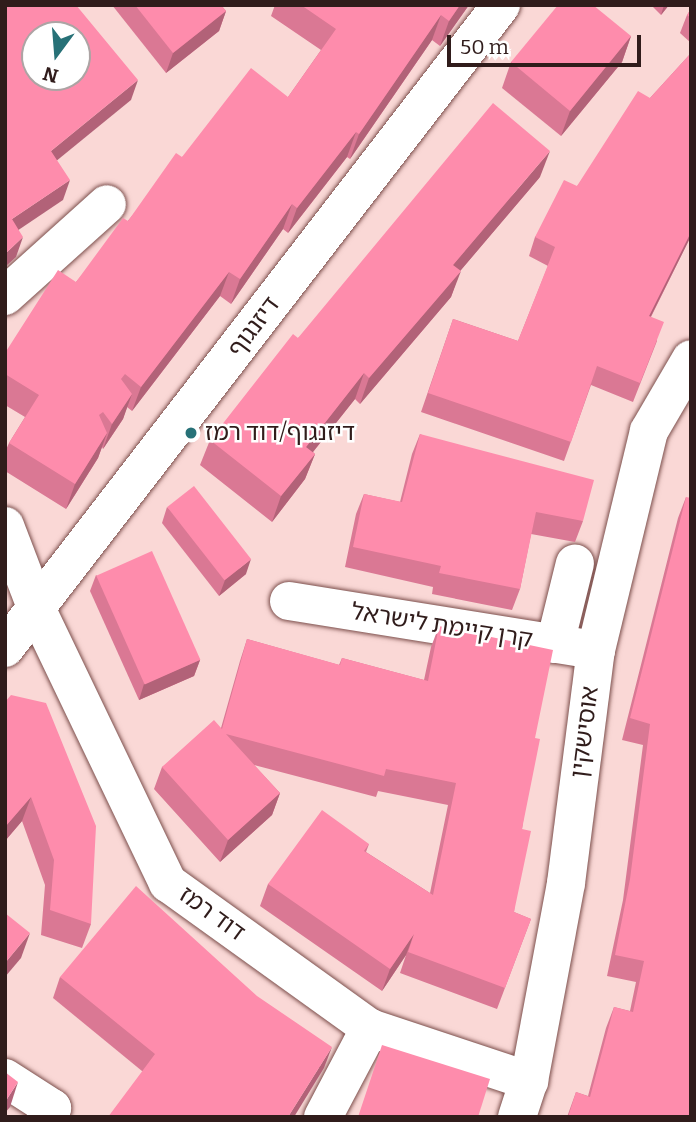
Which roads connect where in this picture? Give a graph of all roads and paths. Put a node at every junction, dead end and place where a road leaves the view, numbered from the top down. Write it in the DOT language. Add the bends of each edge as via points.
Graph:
graph roads {
  1 [pos="500,5"];
  2 [pos="107,204"];
  3 [pos="5,296"];
  4 [pos="691,359"];
  5 [pos="5,526"];
  6 [pos="575,563"];
  7 [pos="289,601"];
  8 [pos="37,610"];
  9 [pos="555,644"];
  10 [pos="5,648"];
  11 [pos="596,650"];
  12 [pos="62,663"];
  13 [pos="5,664"];
  14 [pos="370,1028"];
  15 [pos="5,1078"];
  16 [pos="529,1081"];
  17 [pos="46,1117"];
  18 [pos="323,1117"];
  19 [pos="517,1117"];
  1 -- 8 [label="street, דיזנגוף"];
  2 -- 3 [label="street"];
  4 -- 11 [label="street, אוסישקין" via="649,431"];
  5 -- 8 [label="street, דוד רמז"];
  6 -- 9 [label="street"];
  7 -- 9 [label="street, קרן קיימת לישראל"];
  8 -- 10 [label="street, דיזנגוף"];
  8 -- 12 [label="street, דוד רמז"];
  9 -- 11 [label="street, קרן קיימת לישראל"];
  11 -- 16 [label="street, אוסישקין" via="566,883"];
  12 -- 13 [label="street"];
  12 -- 14 [label="street, דוד רמז" via="168,883"];
  14 -- 16 [label="street, דוד רמז"];
  14 -- 18 [label="street"];
  15 -- 17 [label="street" via="52,1108"];
  16 -- 19 [label="street, אוסישקין"];
}
